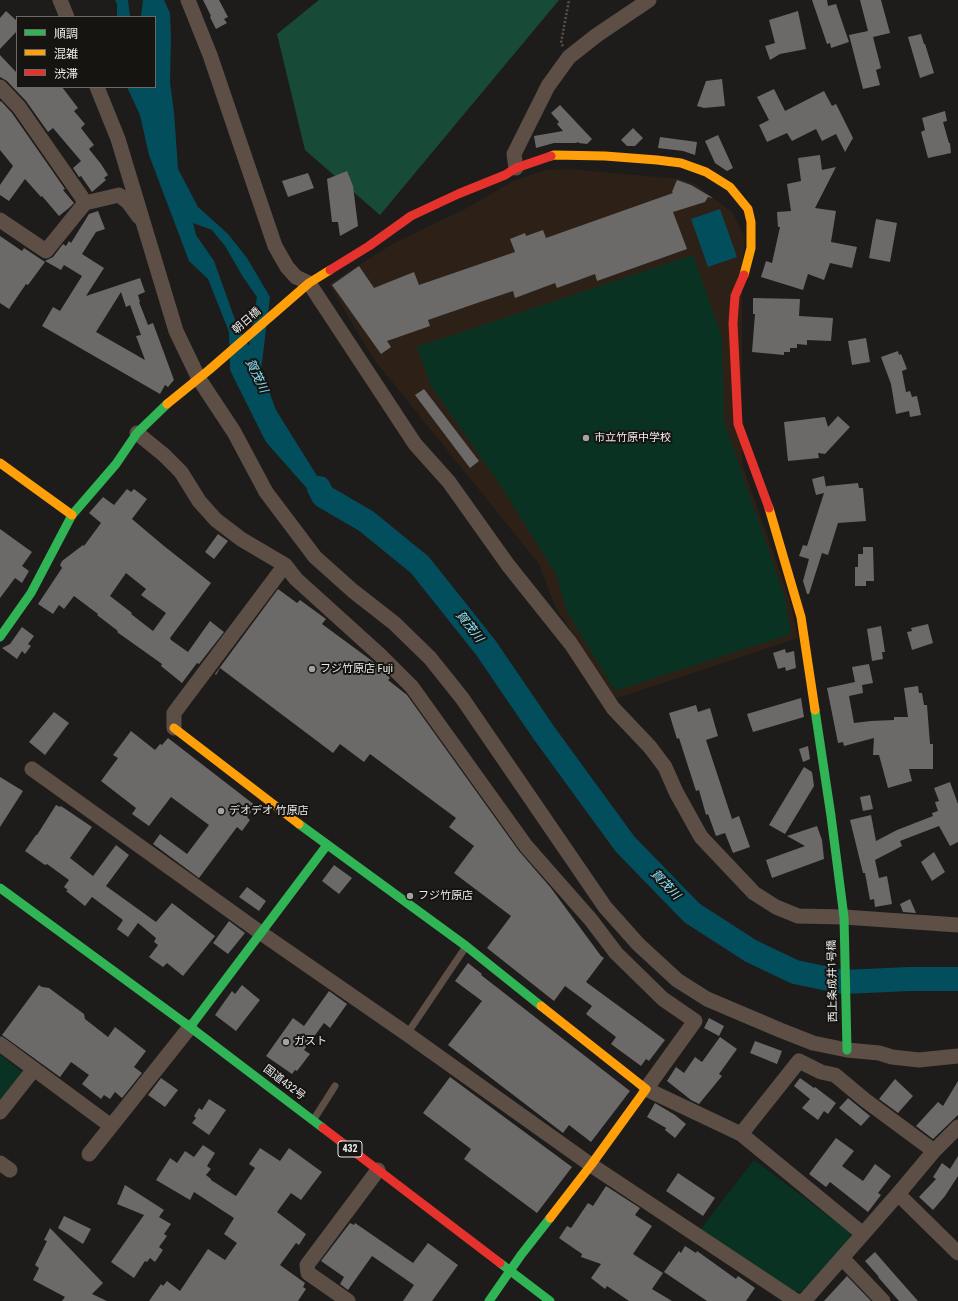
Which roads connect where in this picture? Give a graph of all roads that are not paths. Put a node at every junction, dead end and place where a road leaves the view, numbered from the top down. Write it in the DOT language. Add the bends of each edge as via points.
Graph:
graph roads {
  1 [pos="60,0"];
  2 [pos="188,0"];
  3 [pos="649,0"];
  4 [pos="67,16"];
  5 [pos="0,87"];
  6 [pos="96,88"];
  7 [pos="516,168"];
  8 [pos="85,203"];
  9 [pos="0,220"];
  10 [pos="143,223"];
  11 [pos="305,286"];
  12 [pos="204,374"];
  13 [pos="137,433"];
  14 [pos="0,463"];
  15 [pos="72,515"];
  16 [pos="285,564"];
  17 [pos="0,637"];
  18 [pos="174,728"];
  19 [pos="32,769"];
  20 [pos="327,845"];
  21 [pos="0,888"];
  22 [pos="844,922"];
  23 [pos="958,925"];
  24 [pos="261,933"];
  25 [pos="466,946"];
  26 [pos="190,1027"];
  27 [pos="407,1034"];
  28 [pos="846,1043"];
  29 [pos="0,1044"];
  30 [pos="958,1056"];
  31 [pos="34,1069"];
  32 [pos="335,1086"];
  33 [pos="646,1088"];
  34 [pos="0,1112"];
  35 [pos="313,1120"];
  36 [pos="111,1126"];
  37 [pos="958,1127"];
  38 [pos="741,1134"];
  39 [pos="934,1151"];
  40 [pos="89,1154"];
  41 [pos="591,1165"];
  42 [pos="378,1170"];
  43 [pos="898,1194"];
  44 [pos="863,1234"];
  45 [pos="958,1253"];
  46 [pos="843,1259"];
  47 [pos="510,1271"];
  48 [pos="348,1301"];
  49 [pos="489,1301"];
  50 [pos="550,1301"];
  51 [pos="802,1301"];
  52 [pos="883,1301"];
  1 -- 4 [label="street"];
  2 -- 11 [label="street" via="210,54 275,246 287,267"];
  3 -- 7 [label="street" via="569,57 548,86 514,154"];
  5 -- 8 [label="street" via="19,107"];
  6 -- 10 [label="street" via="118,139"];
  7 -- 11 [label="main road, 朝日橋" via="411,216"];
  7 -- 22 [label="main road, 西上条成井1号橋" via="554,155 605,156 681,163 718,178 730,187 748,210 751,222 751,248 735,296 732,323 738,424 773,519 801,617"];
  8 -- 9 [label="street" via="46,251"];
  8 -- 10 [label="street" via="119,195 128,202"];
  10 -- 12 [label="street" via="176,331"];
  11 -- 12 [label="main road, 朝日橋"];
  11 -- 22 [label="street" via="415,444 449,482 508,565 571,644 613,708 665,767 701,837 754,893 776,907 798,916"];
  12 -- 13 [label="main road, 朝日橋" via="172,399"];
  12 -- 28 [label="street" via="266,492 315,557 394,623 430,658 462,698 605,907 638,944 677,980 707,999 813,1043"];
  13 -- 15 [label="main road, 朝日橋" via="116,464"];
  13 -- 16 [label="street" via="181,472 199,501 216,520 241,539"];
  14 -- 15 [label="main road"];
  15 -- 17 [label="main road, 朝日橋" via="31,593"];
  16 -- 18 [label="street" via="174,713"];
  16 -- 33 [label="street" via="296,579 412,687 526,846 591,920 616,953 663,999 696,1021"];
  18 -- 20 [label="main road"];
  19 -- 24 [label="street"];
  20 -- 24 [label="main road"];
  20 -- 25 [label="main road"];
  21 -- 26 [label="main road, 国道432号 / 432"];
  22 -- 23 [label="street"];
  22 -- 28 [label="main road, 西上条成井1号橋"];
  24 -- 26 [label="main road"];
  24 -- 27 [label="street"];
  25 -- 27 [label="lane"];
  25 -- 33 [label="main road"];
  26 -- 35 [label="main road, 国道432号 / 432"];
  26 -- 36 [label="street"];
  27 -- 41 [label="street"];
  28 -- 30 [label="street" via="892,1057 919,1060"];
  29 -- 31 [label="street"];
  31 -- 34 [label="street"];
  31 -- 36 [label="street"];
  32 -- 35 [label="lane"];
  33 -- 38 [label="street"];
  33 -- 41 [label="main road"];
  35 -- 42 [label="main road, 国道432号 / 432"];
  36 -- 40 [label="street"];
  37 -- 39 [label="street"];
  38 -- 39 [label="street" via="798,1061 821,1072 836,1075"];
  38 -- 44 [label="street"];
  39 -- 43 [label="street"];
  41 -- 47 [label="main road"];
  41 -- 51 [label="street"];
  42 -- 47 [label="main road, 国道432号 / 432"];
  42 -- 48 [label="street" via="307,1265 308,1273"];
  43 -- 44 [label="street"];
  43 -- 45 [label="street"];
  44 -- 46 [label="street"];
  46 -- 51 [label="street"];
  46 -- 52 [label="street"];
  47 -- 49 [label="main road"];
  47 -- 50 [label="main road, 国道432号 / 432"];
}
